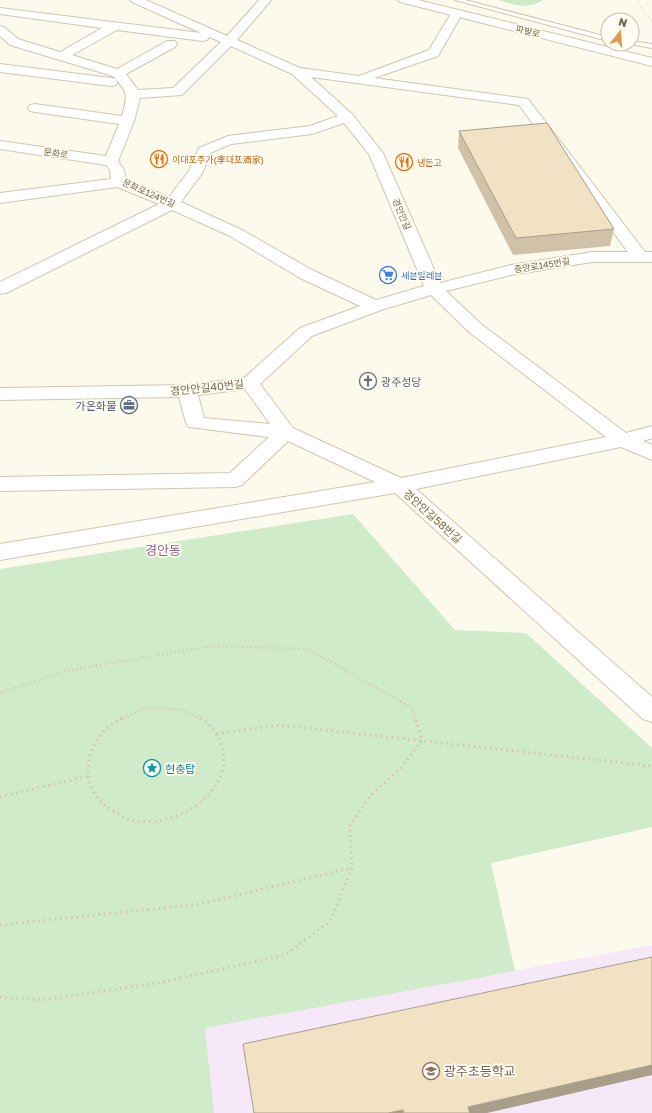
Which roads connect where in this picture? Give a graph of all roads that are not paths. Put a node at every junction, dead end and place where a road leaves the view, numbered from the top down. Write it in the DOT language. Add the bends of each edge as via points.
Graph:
graph roads {
  1 [pos="136,0"];
  2 [pos="265,0"];
  3 [pos="404,0"];
  4 [pos="458,0"];
  5 [pos="0,11"];
  6 [pos="456,14"];
  7 [pos="114,26"];
  8 [pos="0,30"];
  9 [pos="600,37"];
  10 [pos="230,40"];
  11 [pos="171,44"];
  12 [pos="640,44"];
  13 [pos="652,46"];
  14 [pos="434,53"];
  15 [pos="62,56"];
  16 [pos="652,62"];
  17 [pos="0,68"];
  18 [pos="297,71"];
  19 [pos="359,79"];
  20 [pos="126,84"];
  21 [pos="422,87"];
  22 [pos="35,108"];
  23 [pos="347,117"];
  24 [pos="127,121"];
  25 [pos="0,145"];
  26 [pos="111,161"];
  27 [pos="119,182"];
  28 [pos="0,198"];
  29 [pos="172,204"];
  30 [pos="646,257"];
  31 [pos="0,289"];
  32 [pos="434,289"];
  33 [pos="375,306"];
  34 [pos="250,383"];
  35 [pos="187,391"];
  36 [pos="0,394"];
  37 [pos="286,432"];
  38 [pos="652,432"];
  39 [pos="623,440"];
  40 [pos="652,454"];
  41 [pos="0,484"];
  42 [pos="399,485"];
  43 [pos="0,552"];
  44 [pos="652,712"];
  1 -- 10 [label="street, 경안안길"];
  2 -- 10 [label="street"];
  3 -- 6 [label="street, 파발로"];
  4 -- 9 [label="lane"];
  5 -- 7 [label="street"];
  6 -- 14 [label="street"];
  6 -- 16 [label="street, 파발로"];
  7 -- 10 [label="street"];
  7 -- 15 [label="street"];
  8 -- 15 [label="street" via="14,42"];
  10 -- 18 [label="street, 경안안길"];
  10 -- 20 [label="street" via="177,92"];
  11 -- 20 [label="street"];
  12 -- 13 [label="lane"];
  14 -- 19 [label="street"];
  14 -- 21 [label="street"];
  15 -- 20 [label="street"];
  17 -- 20 [label="street"];
  18 -- 19 [label="street"];
  18 -- 23 [label="street, 경안안길"];
  19 -- 21 [label="street"];
  20 -- 24 [label="street"];
  21 -- 30 [label="street" via="523,102"];
  22 -- 24 [label="street"];
  23 -- 29 [label="street" via="312,130 228,140 204,151 196,172"];
  23 -- 32 [label="street, 경안안길" via="376,153"];
  24 -- 26 [label="street"];
  25 -- 26 [label="street, 문화로"];
  26 -- 27 [label="street, 문화로124번길" via="117,170"];
  27 -- 28 [label="street"];
  27 -- 29 [label="street, 문화로124번길"];
  29 -- 31 [label="street"];
  29 -- 33 [label="street, 문화로124번길" via="236,233 306,274"];
  30 -- 32 [label="street, 중앙로145번길" via="592,258 512,270"];
  32 -- 33 [label="street, 경안안길40번길"];
  32 -- 39 [label="street, 경안안길" via="476,328"];
  33 -- 34 [label="street, 경안안길40번길" via="306,332"];
  34 -- 35 [label="street, 경안안길40번길"];
  34 -- 37 [label="street"];
  35 -- 36 [label="street, 경안안길40번길"];
  35 -- 37 [label="street, 경안안길58번길" via="196,423"];
  37 -- 41 [label="street" via="235,480"];
  37 -- 42 [label="street, 경안안길58번길"];
  38 -- 39 [label="street"];
  39 -- 40 [label="street, 경안안길"];
  39 -- 42 [label="street"];
  42 -- 43 [label="street"];
  42 -- 44 [label="street, 경안안길58번길"];
}
